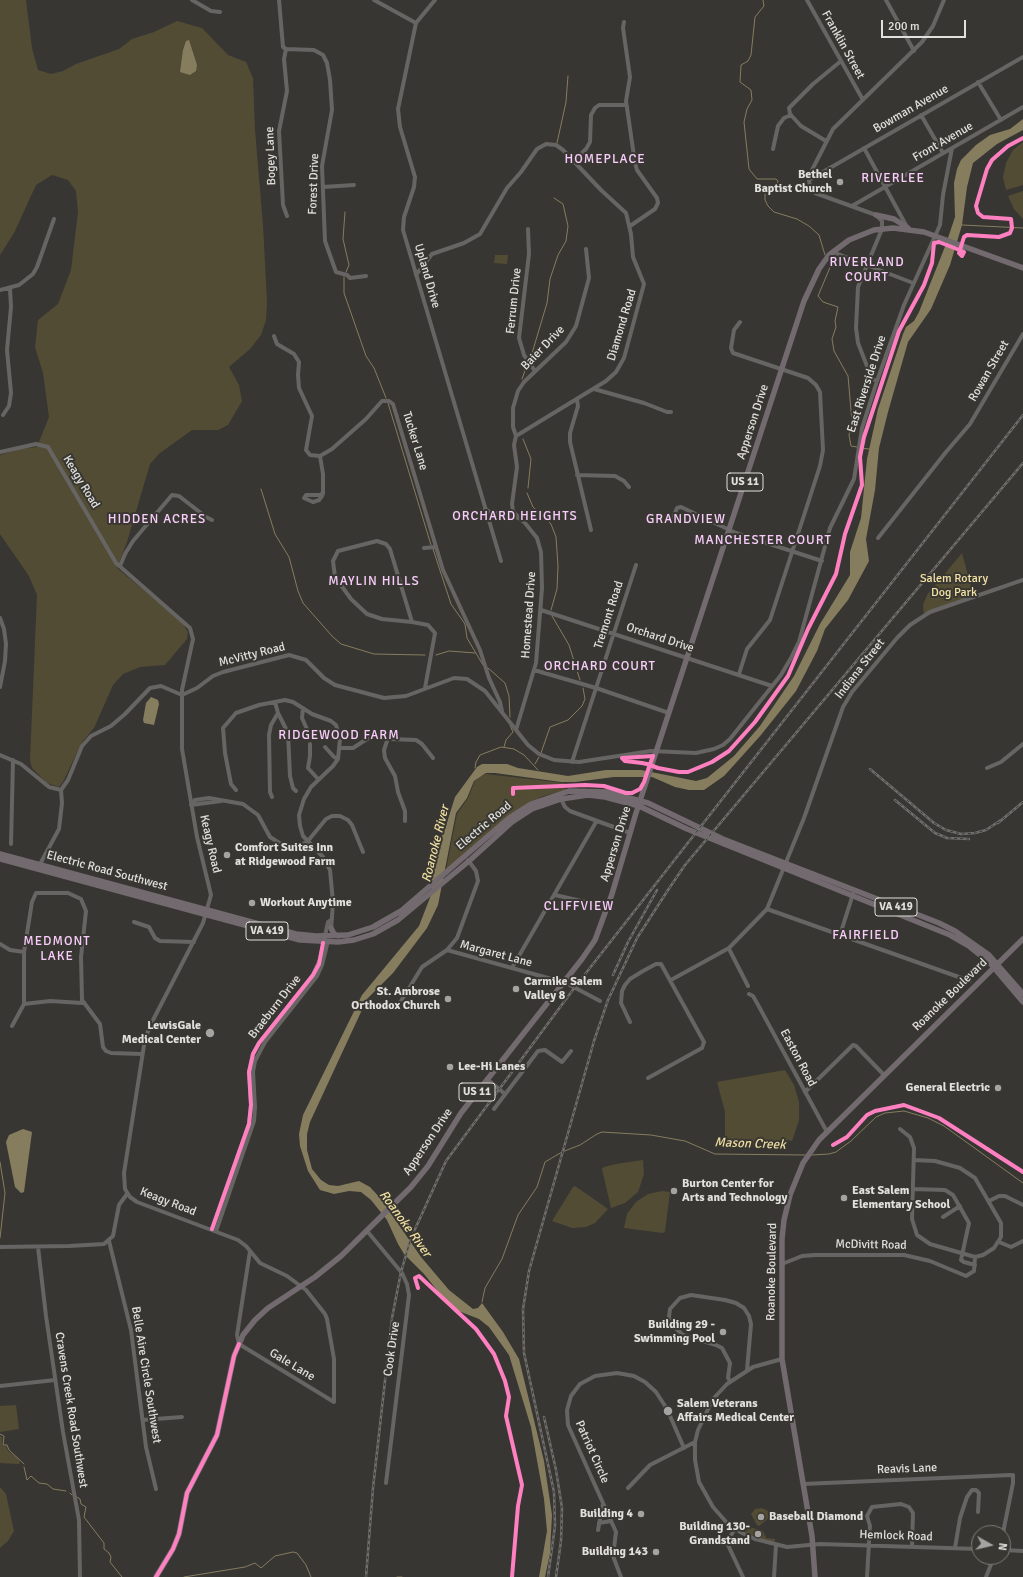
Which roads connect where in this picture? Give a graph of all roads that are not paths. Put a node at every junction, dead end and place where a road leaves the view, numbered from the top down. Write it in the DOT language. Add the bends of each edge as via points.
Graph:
graph roads {
  1 [pos="192,0"];
  2 [pos="279,0"];
  3 [pos="374,0"];
  4 [pos="435,0"];
  5 [pos="807,0"];
  6 [pos="886,0"];
  7 [pos="944,0"];
  8 [pos="220,12"];
  9 [pos="624,22"];
  10 [pos="416,23"];
  11 [pos="286,50"];
  12 [pos="914,51"];
  13 [pos="1023,57"];
  14 [pos="841,61"];
  15 [pos="978,82"];
  16 [pos="863,100"];
  17 [pos="626,105"];
  18 [pos="1023,107"];
  19 [pos="791,115"];
  20 [pos="921,115"];
  21 [pos="1001,120"];
  22 [pos="826,140"];
  23 [pos="864,148"];
  24 [pos="952,148"];
  25 [pos="773,149"];
  26 [pos="943,153"];
  27 [pos="575,160"];
  28 [pos="809,180"];
  29 [pos="354,185"];
  30 [pos="885,186"];
  31 [pos="323,187"];
  32 [pos="852,206"];
  33 [pos="876,215"];
  34 [pos="287,216"];
  35 [pos="54,219"];
  36 [pos="630,226"];
  37 [pos="528,229"];
  38 [pos="882,229"];
  39 [pos="908,229"];
  40 [pos="938,237"];
  41 [pos="586,249"];
  42 [pos="829,255"];
  43 [pos="866,265"];
  44 [pos="1023,268"];
  45 [pos="366,276"];
  46 [pos="416,276"];
  47 [pos="913,283"];
  48 [pos="10,289"];
  49 [pos="0,290"];
  50 [pos="740,322"];
  51 [pos="1023,334"];
  52 [pos="274,336"];
  53 [pos="782,369"];
  54 [pos="535,371"];
  55 [pos="877,382"];
  56 [pos="594,389"];
  57 [pos="577,400"];
  58 [pos="671,412"];
  59 [pos="3,415"];
  60 [pos="516,436"];
  61 [pos="0,452"];
  62 [pos="320,456"];
  63 [pos="577,475"];
  64 [pos="629,487"];
  65 [pos="323,493"];
  66 [pos="485,508"];
  67 [pos="519,518"];
  68 [pos="673,518"];
  69 [pos="212,520"];
  70 [pos="591,530"];
  71 [pos="729,530"];
  72 [pos="878,538"];
  73 [pos="436,547"];
  74 [pos="424,548"];
  75 [pos="792,551"];
  76 [pos="501,561"];
  77 [pos="822,561"];
  78 [pos="120,566"];
  79 [pos="636,566"];
  80 [pos="1023,580"];
  81 [pos="541,610"];
  82 [pos="0,618"];
  83 [pos="412,622"];
  84 [pos="613,633"];
  85 [pos="688,657"];
  86 [pos="534,670"];
  87 [pos="739,674"];
  88 [pos="772,686"];
  89 [pos="0,687"];
  90 [pos="425,688"];
  91 [pos="596,688"];
  92 [pos="182,695"];
  93 [pos="275,702"];
  94 [pos="303,708"];
  95 [pos="502,712"];
  96 [pos="278,713"];
  97 [pos="670,713"];
  98 [pos="516,730"];
  99 [pos="310,736"];
  100 [pos="388,738"];
  101 [pos="310,744"];
  102 [pos="1023,744"];
  103 [pos="325,747"];
  104 [pos="339,748"];
  105 [pos="657,752"];
  106 [pos="0,755"];
  107 [pos="433,758"];
  108 [pos="338,759"];
  109 [pos="13,760"];
  110 [pos="572,762"];
  111 [pos="987,768"];
  112 [pos="318,780"];
  113 [pos="61,790"];
  114 [pos="236,790"];
  115 [pos="296,791"];
  116 [pos="272,797"];
  117 [pos="561,799"];
  118 [pos="640,803"];
  119 [pos="191,805"];
  120 [pos="405,821"];
  121 [pos="596,822"];
  122 [pos="630,833"];
  123 [pos="307,842"];
  124 [pos="11,844"];
  125 [pos="363,852"];
  126 [pos="0,854"];
  127 [pos="467,858"];
  128 [pos="0,859"];
  129 [pos="785,865"];
  130 [pos="39,867"];
  131 [pos="853,893"];
  132 [pos="554,895"];
  133 [pos="418,901"];
  134 [pos="607,908"];
  135 [pos="208,909"];
  136 [pos="767,909"];
  137 [pos="207,915"];
  138 [pos="332,919"];
  139 [pos="134,922"];
  140 [pos="331,928"];
  141 [pos="840,935"];
  142 [pos="338,936"];
  143 [pos="1023,939"];
  144 [pos="326,940"];
  145 [pos="194,942"];
  146 [pos="0,944"];
  147 [pos="729,949"];
  148 [pos="447,950"];
  149 [pos="24,952"];
  150 [pos="997,966"];
  151 [pos="512,968"];
  152 [pos="671,980"];
  153 [pos="970,981"];
  154 [pos="564,982"];
  155 [pos="748,986"];
  156 [pos="749,994"];
  157 [pos="1023,994"];
  158 [pos="600,1001"];
  159 [pos="1023,1002"];
  160 [pos="82,1003"];
  161 [pos="24,1004"];
  162 [pos="398,1006"];
  163 [pos="630,1022"];
  164 [pos="12,1026"];
  165 [pos="571,1051"];
  166 [pos="142,1054"];
  167 [pos="884,1075"];
  168 [pos="648,1078"];
  169 [pos="487,1079"];
  170 [pos="805,1092"];
  171 [pos="505,1094"];
  172 [pos="494,1108"];
  173 [pos="900,1129"];
  174 [pos="827,1132"];
  175 [pos="914,1160"];
  176 [pos="913,1189"];
  177 [pos="127,1194"];
  178 [pos="989,1201"];
  179 [pos="1023,1205"];
  180 [pos="960,1206"];
  181 [pos="943,1217"];
  182 [pos="214,1230"];
  183 [pos="367,1231"];
  184 [pos="109,1241"];
  185 [pos="1023,1241"];
  186 [pos="999,1242"];
  187 [pos="0,1247"];
  188 [pos="38,1247"];
  189 [pos="250,1251"];
  190 [pos="961,1253"];
  191 [pos="975,1256"];
  192 [pos="782,1264"];
  193 [pos="975,1265"];
  194 [pos="300,1286"];
  195 [pos="239,1344"];
  196 [pos="782,1359"];
  197 [pos="747,1370"];
  198 [pos="55,1380"];
  199 [pos="730,1381"];
  200 [pos="0,1386"];
  201 [pos="334,1402"];
  202 [pos="182,1418"];
  203 [pos="143,1420"];
  204 [pos="695,1442"];
  205 [pos="684,1448"];
  206 [pos="386,1483"];
  207 [pos="803,1484"];
  208 [pos="628,1488"];
  209 [pos="156,1489"];
  210 [pos="603,1504"];
  211 [pos="978,1512"];
  212 [pos="611,1521"];
  213 [pos="599,1523"];
  214 [pos="1005,1525"];
  215 [pos="735,1529"];
  216 [pos="598,1530"];
  217 [pos="813,1544"];
  218 [pos="776,1545"];
  219 [pos="869,1545"];
  220 [pos="912,1547"];
  221 [pos="955,1548"];
  222 [pos="971,1549"];
  223 [pos="1011,1550"];
  224 [pos="1023,1551"];
  225 [pos="991,1565"];
  226 [pos="80,1577"];
  227 [pos="156,1577"];
  228 [pos="621,1577"];
  229 [pos="743,1577"];
  230 [pos="774,1577"];
  231 [pos="815,1577"];
  232 [pos="867,1577"];
  233 [pos="986,1577"];
  1 -- 8 [label="street" via="211,11"];
  2 -- 11 [label="street, Bogey Lane" via="283,47"];
  3 -- 10 [label="street"];
  4 -- 10 [label="street, Upland Drive"];
  5 -- 14 [label="street, Franklin Street"];
  6 -- 12 [label="street"];
  7 -- 12 [label="street" via="930,31"];
  9 -- 17 [label="street" via="630,77"];
  10 -- 46 [label="street, Upland Drive" via="398,114 415,177 403,225"];
  11 -- 31 [label="street, Forest Drive" via="318,51 323,55 329,68 332,110 323,158"];
  11 -- 34 [label="street, Bogey Lane" via="284,59 287,91 279,130 283,205"];
  12 -- 16 [label="street"];
  13 -- 15 [label="street, Bowman Avenue"];
  14 -- 16 [label="street, Franklin Street"];
  14 -- 19 [label="street" via="791,105"];
  15 -- 20 [label="street, Bowman Avenue"];
  15 -- 21 [label="street"];
  16 -- 22 [label="street" via="833,129"];
  17 -- 27 [label="street" via="599,105 594,108 591,115 590,142"];
  17 -- 36 [label="street" via="636,166 658,203 655,209"];
  18 -- 21 [label="street, Front Avenue"];
  19 -- 22 [label="street" via="801,126"];
  19 -- 25 [label="street" via="784,118 778,126"];
  20 -- 23 [label="street, Bowman Avenue"];
  20 -- 26 [label="street"];
  21 -- 24 [label="street, Front Avenue"];
  22 -- 28 [label="street"];
  23 -- 28 [label="street, Bowman Avenue"];
  23 -- 30 [label="street"];
  24 -- 26 [label="street, Front Avenue"];
  24 -- 40 [label="street, East Riverside Drive"];
  26 -- 30 [label="street, Front Avenue"];
  27 -- 36 [label="street, Diamond Road" via="601,190 624,210"];
  27 -- 46 [label="street, Diamond Road" via="556,145 540,147 504,191 480,234 464,243 432,254"];
  28 -- 32 [label="street" via="810,187 816,193"];
  29 -- 31 [label="street"];
  30 -- 32 [label="street, Front Avenue"];
  30 -- 39 [label="street"];
  31 -- 45 [label="street, Forest Drive" via="324,233 335,270 350,278"];
  32 -- 33 [label="street"];
  33 -- 38 [label="street" via="881,219"];
  33 -- 39 [label="main road" via="894,219"];
  35 -- 48 [label="street" via="35,271 26,281"];
  36 -- 56 [label="street, Diamond Road" via="633,256 643,281 643,291 622,364 612,377"];
  37 -- 54 [label="street, Ferrum Drive" via="529,254 519,338 524,355"];
  38 -- 39 [label="main road, Apperson Drive / US 11"];
  38 -- 42 [label="main road, Apperson Drive / US 11" via="854,238"];
  38 -- 43 [label="street"];
  39 -- 40 [label="main road, US 11"];
  40 -- 44 [label="main road, US 11"];
  40 -- 47 [label="street, East Riverside Drive"];
  41 -- 54 [label="street, Baier Drive" via="589,278 576,326 566,342"];
  42 -- 43 [label="street"];
  42 -- 53 [label="main road, Apperson Drive / US 11" via="810,285"];
  43 -- 47 [label="street"];
  43 -- 55 [label="street" via="857,291 856,334 872,379"];
  46 -- 66 [label="street, Upland Drive"];
  47 -- 55 [label="street, East Riverside Drive"];
  48 -- 49 [label="street"];
  48 -- 59 [label="street" via="8,350 11,393 9,406"];
  50 -- 53 [label="street" via="734,330 731,348 733,353"];
  51 -- 72 [label="street, Rowan Street" via="973,419"];
  52 -- 62 [label="street" via="277,344 298,359 299,388 312,416 306,451 310,455"];
  53 -- 71 [label="main road, Apperson Drive / US 11"];
  53 -- 75 [label="street" via="808,378 820,392 822,462"];
  54 -- 60 [label="street, Baier Drive" via="520,387 514,402 513,421"];
  55 -- 77 [label="street, East Riverside Drive" via="858,447 854,479 831,524"];
  56 -- 57 [label="street, Diamond Road"];
  56 -- 58 [label="street"];
  57 -- 60 [label="street, Diamond Road"];
  57 -- 63 [label="street" via="570,437"];
  60 -- 67 [label="street" via="514,445 517,467 512,501 513,511"];
  61 -- 78 [label="street, Keagy Road" via="36,444 48,447"];
  62 -- 65 [label="street"];
  62 -- 73 [label="street, Tucker Lane" via="336,446 366,419 380,402 391,402"];
  63 -- 64 [label="street" via="615,476"];
  63 -- 70 [label="street"];
  66 -- 67 [label="street" via="490,512"];
  66 -- 76 [label="street, Upland Drive"];
  67 -- 81 [label="street, Homestead Drive" via="529,527 539,545 542,571"];
  68 -- 71 [label="street" via="677,508 681,507"];
  69 -- 78 [label="street" via="179,496 172,495 133,541"];
  71 -- 75 [label="street"];
  71 -- 85 [label="main road, Apperson Drive / US 11"];
  73 -- 74 [label="street"];
  73 -- 95 [label="street, Tucker Lane" via="446,577 480,650"];
  75 -- 77 [label="street"];
  75 -- 87 [label="street" via="770,620 747,649"];
  77 -- 88 [label="street, East Riverside Drive" via="799,642 788,664"];
  78 -- 92 [label="street, Keagy Road" via="190,628 193,639 182,684"];
  79 -- 84 [label="street, Tremont Road"];
  80 -- 129 [label="street, Indiana Street" via="923,616 903,632 881,656 843,707"];
  81 -- 84 [label="street, Orchard Drive"];
  81 -- 86 [label="street, Homestead Drive"];
  82 -- 89 [label="street" via="6,644"];
  83 -- 83 [label="street" via="390,549 386,544 372,543 344,549 336,554 333,561 335,577 360,609 376,618"];
  83 -- 90 [label="street" via="428,626 435,633"];
  84 -- 85 [label="street, Orchard Drive"];
  84 -- 91 [label="street, Tremont Road"];
  85 -- 87 [label="street, Orchard Drive"];
  85 -- 97 [label="main road, Apperson Drive / US 11"];
  86 -- 91 [label="street"];
  86 -- 98 [label="street, Homestead Drive"];
  87 -- 88 [label="street, Orchard Drive"];
  88 -- 105 [label="street, East Riverside Drive" via="723,745 696,753"];
  90 -- 92 [label="street, McVitty Road" via="395,699 371,695 335,685 306,660 289,655 223,672"];
  90 -- 95 [label="street, McVitty Road" via="454,678 467,679 485,691"];
  91 -- 97 [label="street"];
  91 -- 110 [label="street, Tremont Road"];
  92 -- 113 [label="street" via="161,686 153,686 147,690 125,714 111,726 91,736 82,746 68,780"];
  92 -- 119 [label="street, Keagy Road" via="183,758"];
  93 -- 94 [label="street" via="289,701"];
  93 -- 96 [label="street"];
  93 -- 114 [label="street" via="239,711 224,726 231,784"];
  94 -- 99 [label="street" via="302,718"];
  94 -- 104 [label="street" via="336,726 340,736"];
  95 -- 98 [label="street, McVitty Road"];
  96 -- 115 [label="street" via="288,734 290,776"];
  96 -- 116 [label="street" via="270,725 269,735"];
  97 -- 105 [label="main road, Apperson Drive / US 11"];
  98 -- 110 [label="street, East Riverside Drive" via="539,754 554,760"];
  100 -- 104 [label="street" via="374,736 353,748"];
  100 -- 107 [label="street" via="416,740"];
  100 -- 120 [label="street" via="384,754 395,776 405,811"];
  101 -- 112 [label="street" via="308,768"];
  102 -- 111 [label="street" via="1001,762"];
  103 -- 108 [label="street"];
  104 -- 108 [label="street"];
  105 -- 110 [label="street, East Riverside Drive"];
  105 -- 118 [label="main road, Apperson Drive / US 11"];
  106 -- 109 [label="street"];
  108 -- 112 [label="street"];
  109 -- 113 [label="street" via="49,787"];
  109 -- 124 [label="street"];
  112 -- 123 [label="street" via="307,793 300,810 300,826"];
  113 -- 130 [label="street" via="59,829"];
  117 -- 118 [label="main road, Electric Road / VA 419" via="594,796"];
  117 -- 121 [label="street" via="567,810"];
  117 -- 127 [label="main road, Electric Road / VA 419" via="545,803 518,818"];
  118 -- 122 [label="main road, Apperson Drive / US 11"];
  118 -- 127 [label="main road, Electric Road / VA 419" via="595,791 569,791 551,796 531,804 509,818"];
  118 -- 129 [label="main road, Electric Road / VA 419" via="688,827"];
  119 -- 123 [label="street" via="223,801 242,804 251,808 260,818 270,837 281,844 293,847"];
  119 -- 135 [label="street, Keagy Road" via="211,888"];
  121 -- 122 [label="street"];
  121 -- 132 [label="street"];
  122 -- 134 [label="main road, Apperson Drive / US 11"];
  123 -- 125 [label="street" via="323,821 332,816 340,816 352,825"];
  123 -- 138 [label="street, Braeburn Drive" via="326,860 330,870"];
  126 -- 130 [label="main road, Electric Road Southwest / VA 419"];
  127 -- 133 [label="main road, Electric Road / VA 419"];
  127 -- 148 [label="street" via="476,871 478,881 457,938"];
  128 -- 130 [label="main road, Electric Road Southwest / VA 419"];
  129 -- 131 [label="main road, VA 419"];
  129 -- 136 [label="street, Indiana Street"];
  130 -- 135 [label="main road, Electric Road Southwest / VA 419"];
  130 -- 137 [label="main road, Electric Road Southwest / VA 419"];
  131 -- 141 [label="street"];
  131 -- 150 [label="main road, VA 419" via="950,935"];
  132 -- 134 [label="street"];
  132 -- 151 [label="street"];
  133 -- 142 [label="main road, Electric Road / VA 419" via="373,927 356,934"];
  133 -- 144 [label="main road, Electric Road / VA 419" via="398,920 373,934 354,940"];
  134 -- 154 [label="main road, Apperson Drive / US 11" via="592,944"];
  135 -- 137 [label="street, Keagy Road"];
  135 -- 144 [label="main road, Electric Road / VA 419"];
  136 -- 141 [label="street"];
  136 -- 147 [label="street"];
  137 -- 144 [label="main road, Electric Road / VA 419" via="300,940"];
  137 -- 145 [label="street, Keagy Road"];
  138 -- 140 [label="street, Braeburn Drive"];
  138 -- 144 [label="street, Braeburn Drive" via="328,922"];
  139 -- 145 [label="street" via="149,927 160,941"];
  140 -- 142 [label="main road"];
  140 -- 144 [label="street, Braeburn Drive"];
  141 -- 153 [label="street"];
  142 -- 144 [label="main road, Electric Road / VA 419"];
  143 -- 150 [label="main road, Roanoke Boulevard"];
  144 -- 182 [label="street, Braeburn Drive" via="315,976 259,1043 253,1054 249,1072 251,1105 248,1124"];
  145 -- 166 [label="street, Keagy Road" via="151,1024"];
  146 -- 149 [label="street" via="10,950"];
  147 -- 152 [label="street"];
  147 -- 155 [label="street"];
  148 -- 151 [label="street, Margaret Lane"];
  148 -- 162 [label="street" via="422,967"];
  149 -- 160 [label="street" via="30,904 36,893 68,892 79,897 87,915 81,958"];
  149 -- 161 [label="street"];
  150 -- 157 [label="main road, VA 419"];
  150 -- 159 [label="main road, VA 419"];
  150 -- 167 [label="main road, Roanoke Boulevard"];
  151 -- 154 [label="street, Margaret Lane"];
  152 -- 163 [label="street" via="663,966 658,963 630,979 620,999"];
  152 -- 168 [label="street" via="704,1039 704,1044 702,1048"];
  154 -- 158 [label="street, Margaret Lane"];
  154 -- 169 [label="main road, Apperson Drive / US 11"];
  156 -- 170 [label="street, Easton Road" via="757,1002"];
  160 -- 161 [label="street" via="50,1001"];
  160 -- 166 [label="street" via="100,1024 102,1047 106,1051 111,1054"];
  161 -- 164 [label="street"];
  165 -- 171 [label="street" via="562,1062 545,1050 539,1050"];
  166 -- 177 [label="street, Keagy Road" via="124,1173"];
  167 -- 170 [label="street" via="856,1046 853,1046"];
  167 -- 174 [label="main road, Roanoke Boulevard"];
  169 -- 171 [label="street"];
  169 -- 183 [label="main road, Apperson Drive / US 11" via="461,1112 428,1166"];
  170 -- 174 [label="street, Easton Road"];
  171 -- 172 [label="street"];
  173 -- 175 [label="street, McDivitt Road" via="908,1134 912,1141"];
  174 -- 192 [label="main road, Roanoke Boulevard" via="809,1154 795,1181 785,1213"];
  175 -- 176 [label="street, McDivitt Road"];
  175 -- 178 [label="street" via="935,1161 965,1170 976,1178"];
  176 -- 180 [label="street" via="948,1191"];
  176 -- 190 [label="street, McDivitt Road" via="912,1222 917,1234 926,1242"];
  177 -- 182 [label="street, Keagy Road" via="142,1204"];
  177 -- 184 [label="street" via="119,1205"];
  178 -- 179 [label="street" via="998,1196 1005,1196"];
  178 -- 186 [label="street" via="1001,1223 1002,1233"];
  180 -- 181 [label="street"];
  180 -- 190 [label="street" via="969,1223"];
  182 -- 189 [label="street, Keagy Road" via="242,1243"];
  183 -- 194 [label="main road, Apperson Drive / US 11" via="334,1262"];
  183 -- 206 [label="street, Cook Drive" via="402,1274 409,1295"];
  184 -- 188 [label="street" via="89,1246"];
  184 -- 203 [label="street, Belle Aire Circle Southwest" via="131,1330"];
  185 -- 186 [label="street" via="1011,1247"];
  186 -- 191 [label="street" via="987,1254"];
  187 -- 188 [label="street"];
  188 -- 198 [label="street, Cravens Creek Road Southwest"];
  189 -- 194 [label="street, Keagy Road" via="264,1265 287,1276"];
  189 -- 195 [label="street" via="238,1335"];
  190 -- 191 [label="street, McDivitt Road"];
  190 -- 193 [label="street" via="961,1260"];
  191 -- 193 [label="street"];
  192 -- 193 [label="street, McDivitt Road" via="802,1256 904,1255 930,1261 966,1276 972,1273"];
  192 -- 196 [label="main road, Roanoke Boulevard"];
  194 -- 195 [label="main road, Apperson Drive / US 11" via="254,1320"];
  194 -- 201 [label="street, Keagy Road" via="306,1290 327,1319 334,1359"];
  195 -- 201 [label="street, Gale Lane"];
  195 -- 227 [label="main road, Apperson Drive / US 11" via="234,1356 217,1436 187,1493 176,1542"];
  196 -- 197 [label="street"];
  196 -- 207 [label="main road, Roanoke Boulevard"];
  197 -- 199 [label="street"];
  197 -- 199 [label="street" via="751,1324 744,1308 730,1301 691,1295 680,1298 670,1309 671,1324 683,1335 722,1348 730,1363"];
  198 -- 200 [label="street"];
  198 -- 226 [label="street, Cravens Creek Road Southwest" via="79,1520"];
  199 -- 204 [label="street" via="707,1408"];
  202 -- 203 [label="street"];
  203 -- 209 [label="street, Belle Aire Circle Southwest"];
  204 -- 205 [label="street"];
  204 -- 215 [label="street, Hemlock Road" via="699,1482 713,1507"];
  205 -- 208 [label="street" via="647,1467"];
  205 -- 210 [label="street, Patriot Circle" via="662,1401 645,1382 634,1376 617,1373 600,1374 584,1381 571,1396 567,1419"];
  207 -- 214 [label="street, Reavis Lane" via="1012,1475 1013,1483"];
  207 -- 217 [label="main road, Roanoke Boulevard"];
  210 -- 212 [label="street, Patriot Circle"];
  210 -- 213 [label="street"];
  211 -- 221 [label="street" via="979,1493 972,1490 960,1518"];
  212 -- 213 [label="street"];
  212 -- 228 [label="street, Patriot Circle" via="616,1534 613,1559"];
  213 -- 216 [label="street"];
  215 -- 218 [label="street, Hemlock Road" via="755,1539"];
  215 -- 229 [label="street" via="728,1540 728,1545"];
  217 -- 218 [label="street, Hemlock Road" via="800,1547"];
  217 -- 219 [label="street, Hemlock Road"];
  217 -- 231 [label="main road, Roanoke Boulevard"];
  218 -- 230 [label="street"];
  219 -- 220 [label="street, Hemlock Road"];
  219 -- 220 [label="street" via="870,1526 867,1516 870,1509 876,1506 901,1504 909,1507 913,1514"];
  219 -- 232 [label="street"];
  220 -- 221 [label="street, Hemlock Road"];
  221 -- 222 [label="street, Hemlock Road"];
  223 -- 224 [label="street"];
  225 -- 233 [label="street"];
}
